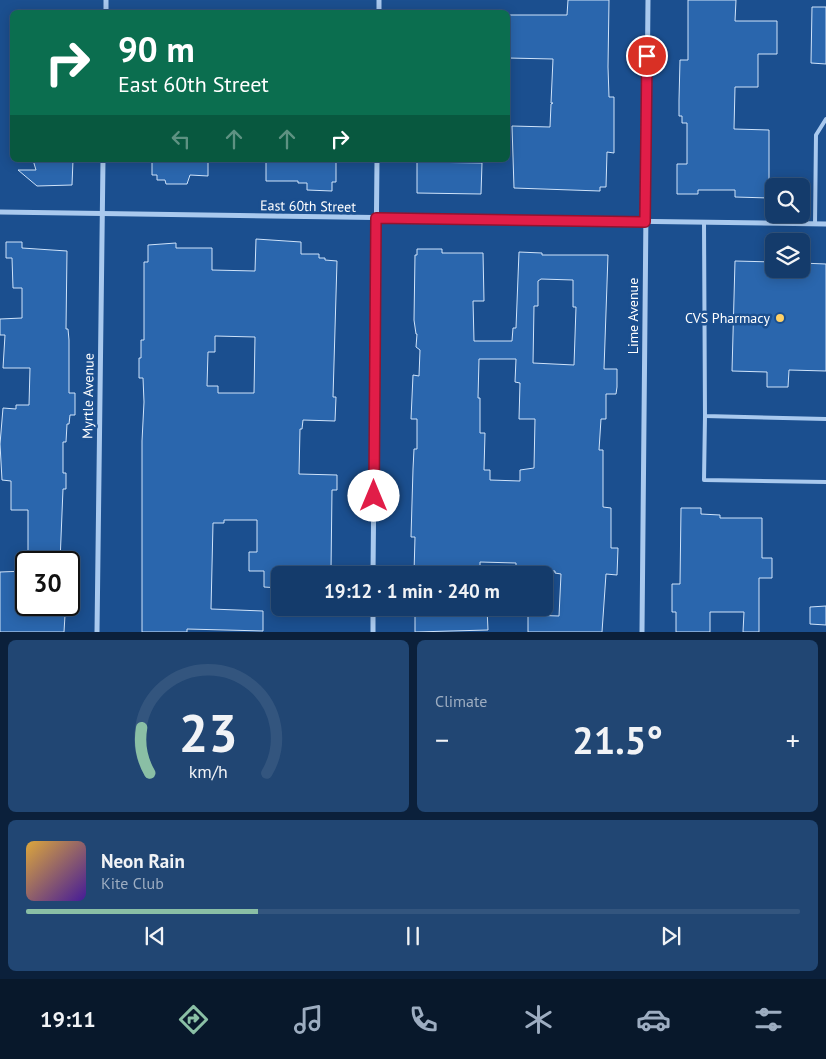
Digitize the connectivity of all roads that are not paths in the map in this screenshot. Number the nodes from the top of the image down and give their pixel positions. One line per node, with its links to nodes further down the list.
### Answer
1 (648, 0): 8 (street, Lime Avenue)
2 (826, 119): 10 (lane)
3 (103, 162): 6 (street, Myrtle Avenue)
4 (377, 162): 7 (street)
5 (0, 212): 6 (street, East 60th Street)
6 (102, 214): 7 (street, East 60th Street); 17 (street, Myrtle Avenue)
7 (376, 218): 8 (street, East 60th Street); 15 (street)
8 (645, 222): 9 (street, East 60th Street); 19 (street, Lime Avenue)
9 (704, 223): 10 (street, East 60th Street); 12 (lane)
10 (815, 224): 11 (street, East 60th Street)
11 (826, 224)
12 (705, 416): 13 (lane); 14 (lane)
13 (826, 419)
14 (826, 482)
15 (373, 566)
16 (373, 616): 18 (street)
17 (96, 632)
18 (373, 632)
19 (642, 632)

